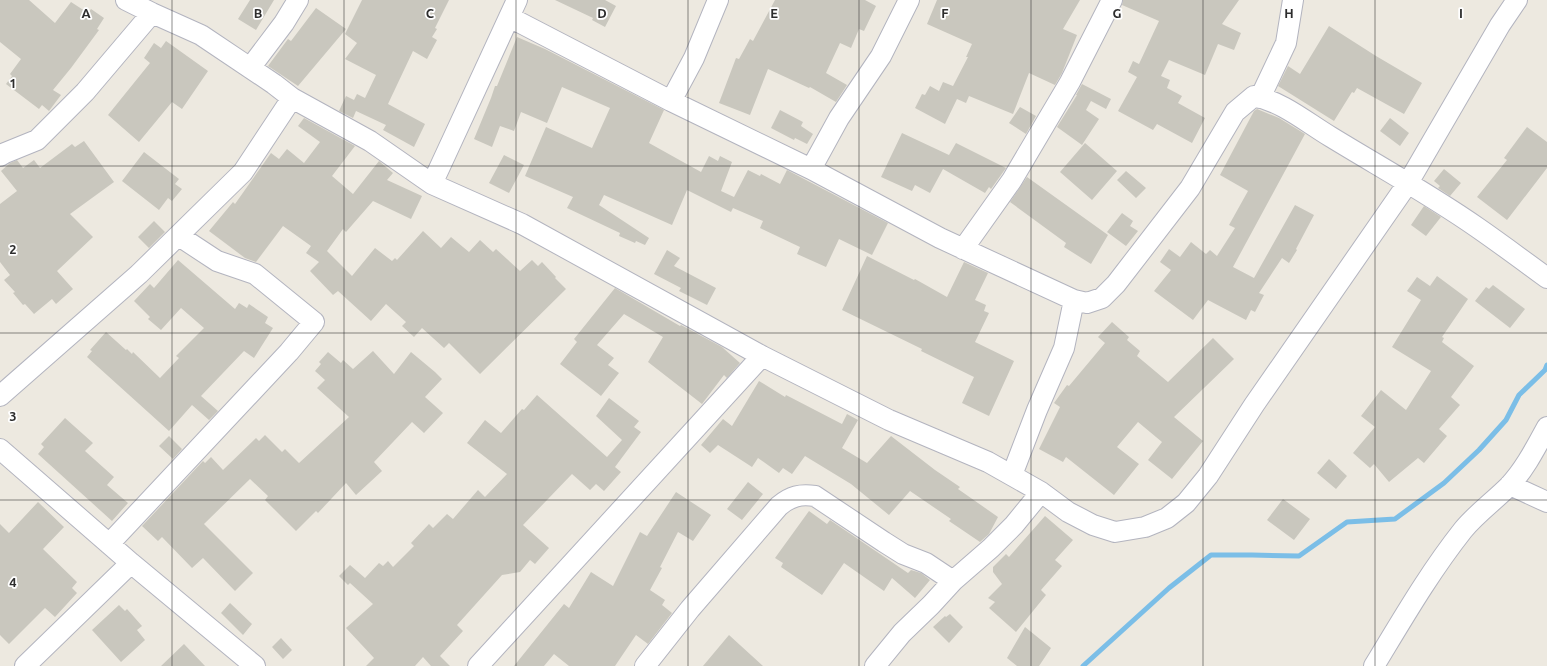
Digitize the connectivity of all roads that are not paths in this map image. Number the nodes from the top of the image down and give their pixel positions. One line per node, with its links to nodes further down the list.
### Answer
1 (126, 0): 9 (street)
2 (298, 0): 10 (street)
3 (718, 0): 13 (street)
4 (909, 0): 15 (street)
5 (1112, 0): 19 (street)
6 (1294, 0): 12 (street)
7 (1517, 0): 16 (street)
8 (513, 8): 13 (street); 17 (street)
9 (152, 13): 10 (street); 14 (street)
10 (250, 68): 11 (street)
11 (292, 98): 17 (street); 18 (street)
12 (1260, 98): 16 (street); 21 (street)
13 (671, 101): 15 (street)
14 (2, 153)
15 (811, 169): 19 (street)
16 (1408, 183): 20 (street); 28 (street)
17 (432, 184): 22 (street)
18 (179, 236): 23 (street); 30 (street)
19 (963, 249): 21 (street)
20 (1547, 278)
21 (1074, 300): 26 (street)
22 (762, 356): 26 (street); 35 (street)
23 (0, 396)
24 (1547, 427): 27 (street)
25 (0, 449): 30 (street)
26 (1012, 475): 28 (street)
27 (1510, 486): 29 (street); 38 (street)
28 (1041, 492): 32 (street)
29 (1547, 502)
30 (109, 544): 31 (street)
31 (131, 563): 33 (street); 34 (street)
32 (953, 581): 36 (street); 37 (street)
33 (25, 666)
34 (255, 666)
35 (478, 666)
36 (645, 666)
37 (875, 666)
38 (1374, 666)

